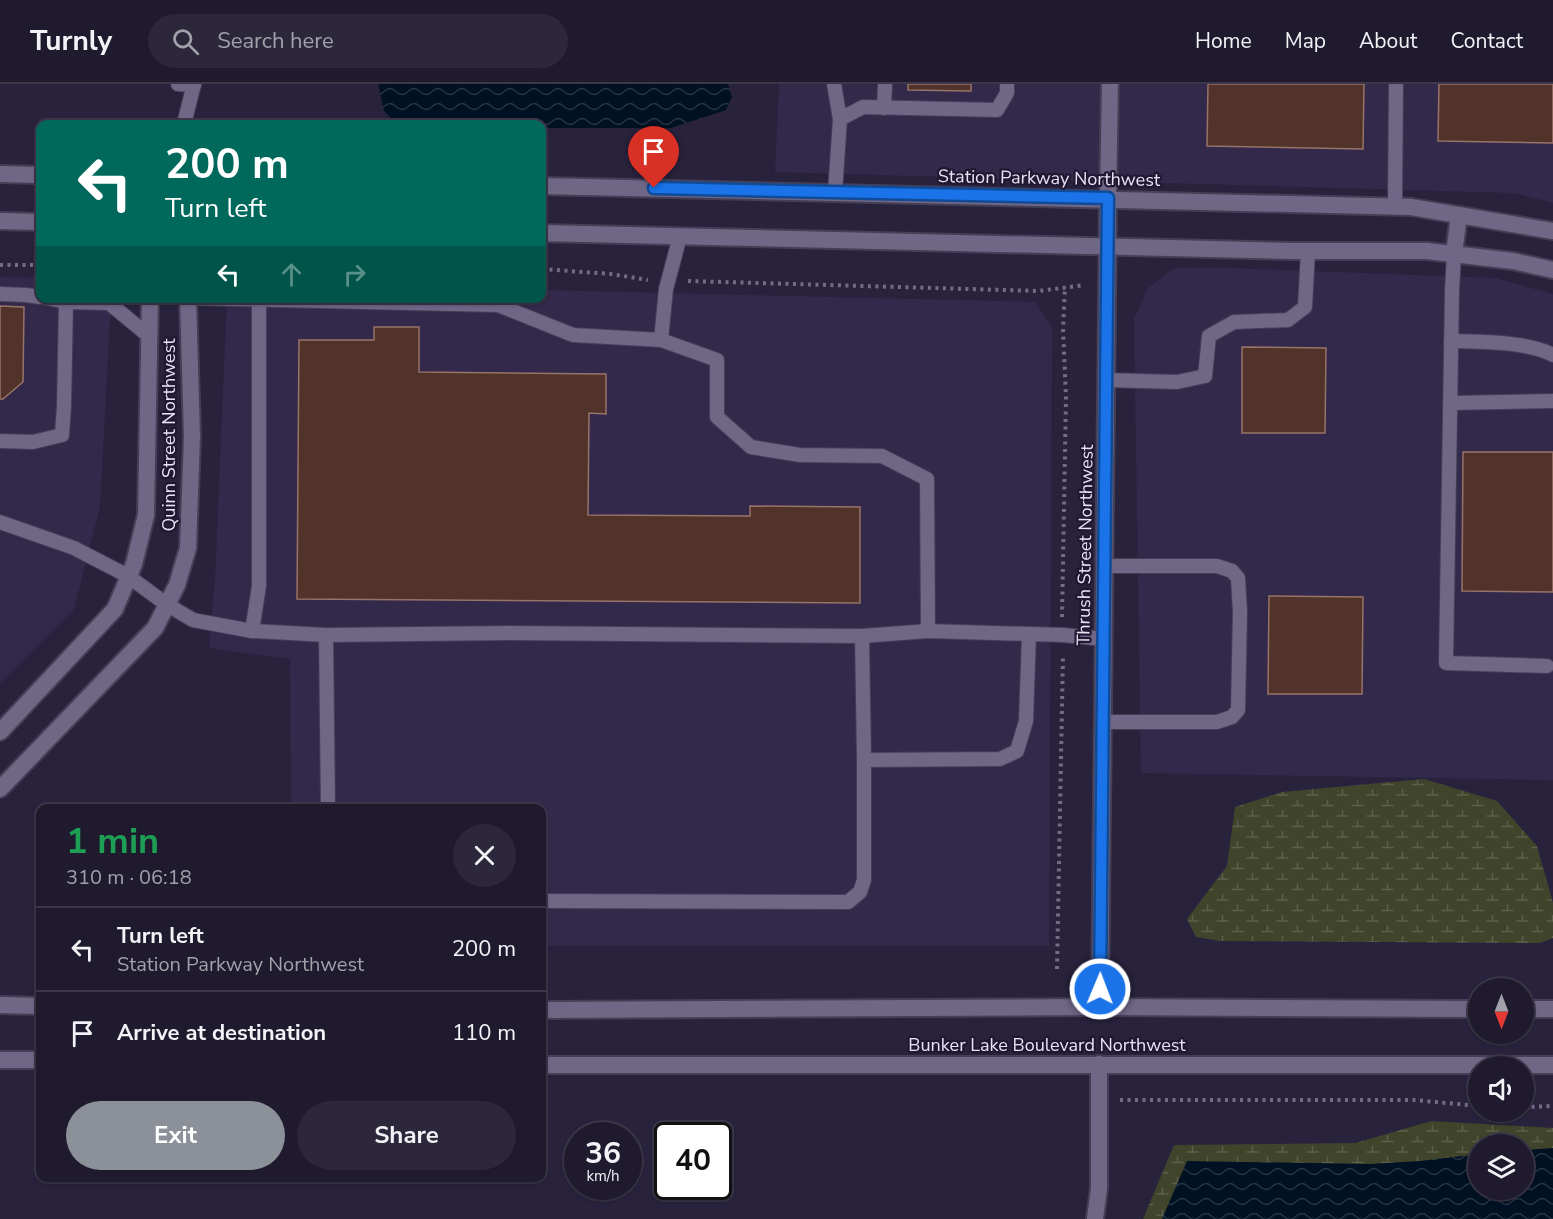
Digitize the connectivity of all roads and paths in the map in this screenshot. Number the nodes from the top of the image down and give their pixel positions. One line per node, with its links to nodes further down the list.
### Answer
1 (178, 84): 2 (lane)
2 (194, 84): 10 (lane)
3 (834, 84): 9 (lane)
4 (885, 84): 8 (lane)
5 (1007, 84): 8 (lane)
6 (1110, 84): 15 (street, Thrush Street Northwest)
7 (1396, 84): 16 (lane)
8 (884, 108): 9 (lane)
9 (840, 119): 14 (lane)
10 (185, 120)
11 (0, 174): 12 (street)
12 (36, 175)
13 (546, 186): 14 (street, Station Parkway Northwest)
14 (835, 192): 15 (street, Station Parkway Northwest)
15 (1108, 198): 16 (street, Station Parkway Northwest); 23 (street, Thrush Street Northwest)
16 (1395, 207): 17 (street, Station Parkway Northwest)
17 (1459, 215): 20 (street, Station Parkway Northwest); 25 (street)
18 (0, 221): 19 (street)
19 (36, 222)
20 (1553, 231)
21 (546, 232): 22 (street)
22 (680, 236): 23 (street); 30 (lane)
23 (1108, 245): 24 (street); 31 (street, Thrush Street Northwest)
24 (1308, 251): 25 (street); 44 (lane)
25 (1454, 254): 29 (street); 42 (lane)
26 (0, 265): 27 (path)
27 (36, 265)
28 (546, 269): 30 (path)
29 (1553, 270)
30 (669, 281): 31 (path); 41 (lane)
31 (1107, 283): 44 (street, Thrush Street Northwest)
32 (0, 294): 33 (lane)
33 (36, 296)
34 (66, 303): 47 (lane)
35 (110, 303): 40 (lane)
36 (150, 303): 40 (street, Quinn Street Northwest)
37 (189, 303): 51 (street, Quinn Street Northwest)
38 (259, 303): 52 (lane)
39 (402, 303): 41 (lane)
40 (149, 336): 50 (street, Quinn Street Northwest)
41 (661, 340): 53 (lane)
42 (1451, 341): 43 (lane); 46 (lane)
43 (1553, 355)
44 (1106, 380): 49 (street, Thrush Street Northwest)
45 (1553, 401): 46 (lane)
46 (1451, 404): 58 (lane)
47 (0, 441)
48 (0, 522): 50 (lane)
49 (1104, 566): 57 (street, Thrush Street Northwest); 59 (lane)
50 (128, 576): 51 (lane); 60 (street, Quinn Street Northwest)
51 (166, 604): 52 (lane); 62 (street, Quinn Street Northwest)
52 (252, 630): 54 (lane)
53 (928, 630): 55 (lane); 56 (lane)
54 (326, 635): 56 (lane); 63 (lane)
55 (1029, 635): 57 (lane); 61 (lane)
56 (862, 636): 61 (lane)
57 (1104, 639): 59 (street, Thrush Street Northwest)
58 (1547, 666)
59 (1103, 722): 67 (street, Thrush Street Northwest)
60 (0, 732)
61 (864, 760): 64 (lane)
62 (0, 789)
63 (328, 804)
64 (546, 901)
65 (0, 1005): 66 (street)
66 (36, 1006)
67 (1100, 1007): 68 (street, Bunker Lake Boulevard Northwest); 71 (street, Bunker Lake Boulevard Northwest)
68 (1468, 1009)
69 (1534, 1009): 70 (street)
70 (1553, 1009)
71 (546, 1010)
72 (0, 1060): 73 (street)
73 (36, 1060)
74 (1099, 1064): 75 (street, Bunker Lake Boulevard Northwest); 76 (street, Bunker Lake Boulevard Northwest); 77 (street)
75 (546, 1065)
76 (1553, 1065)
77 (1098, 1100): 78 (path); 81 (street)
78 (1468, 1105)
79 (1553, 1106): 80 (path)
80 (1534, 1107)
81 (1095, 1219)

